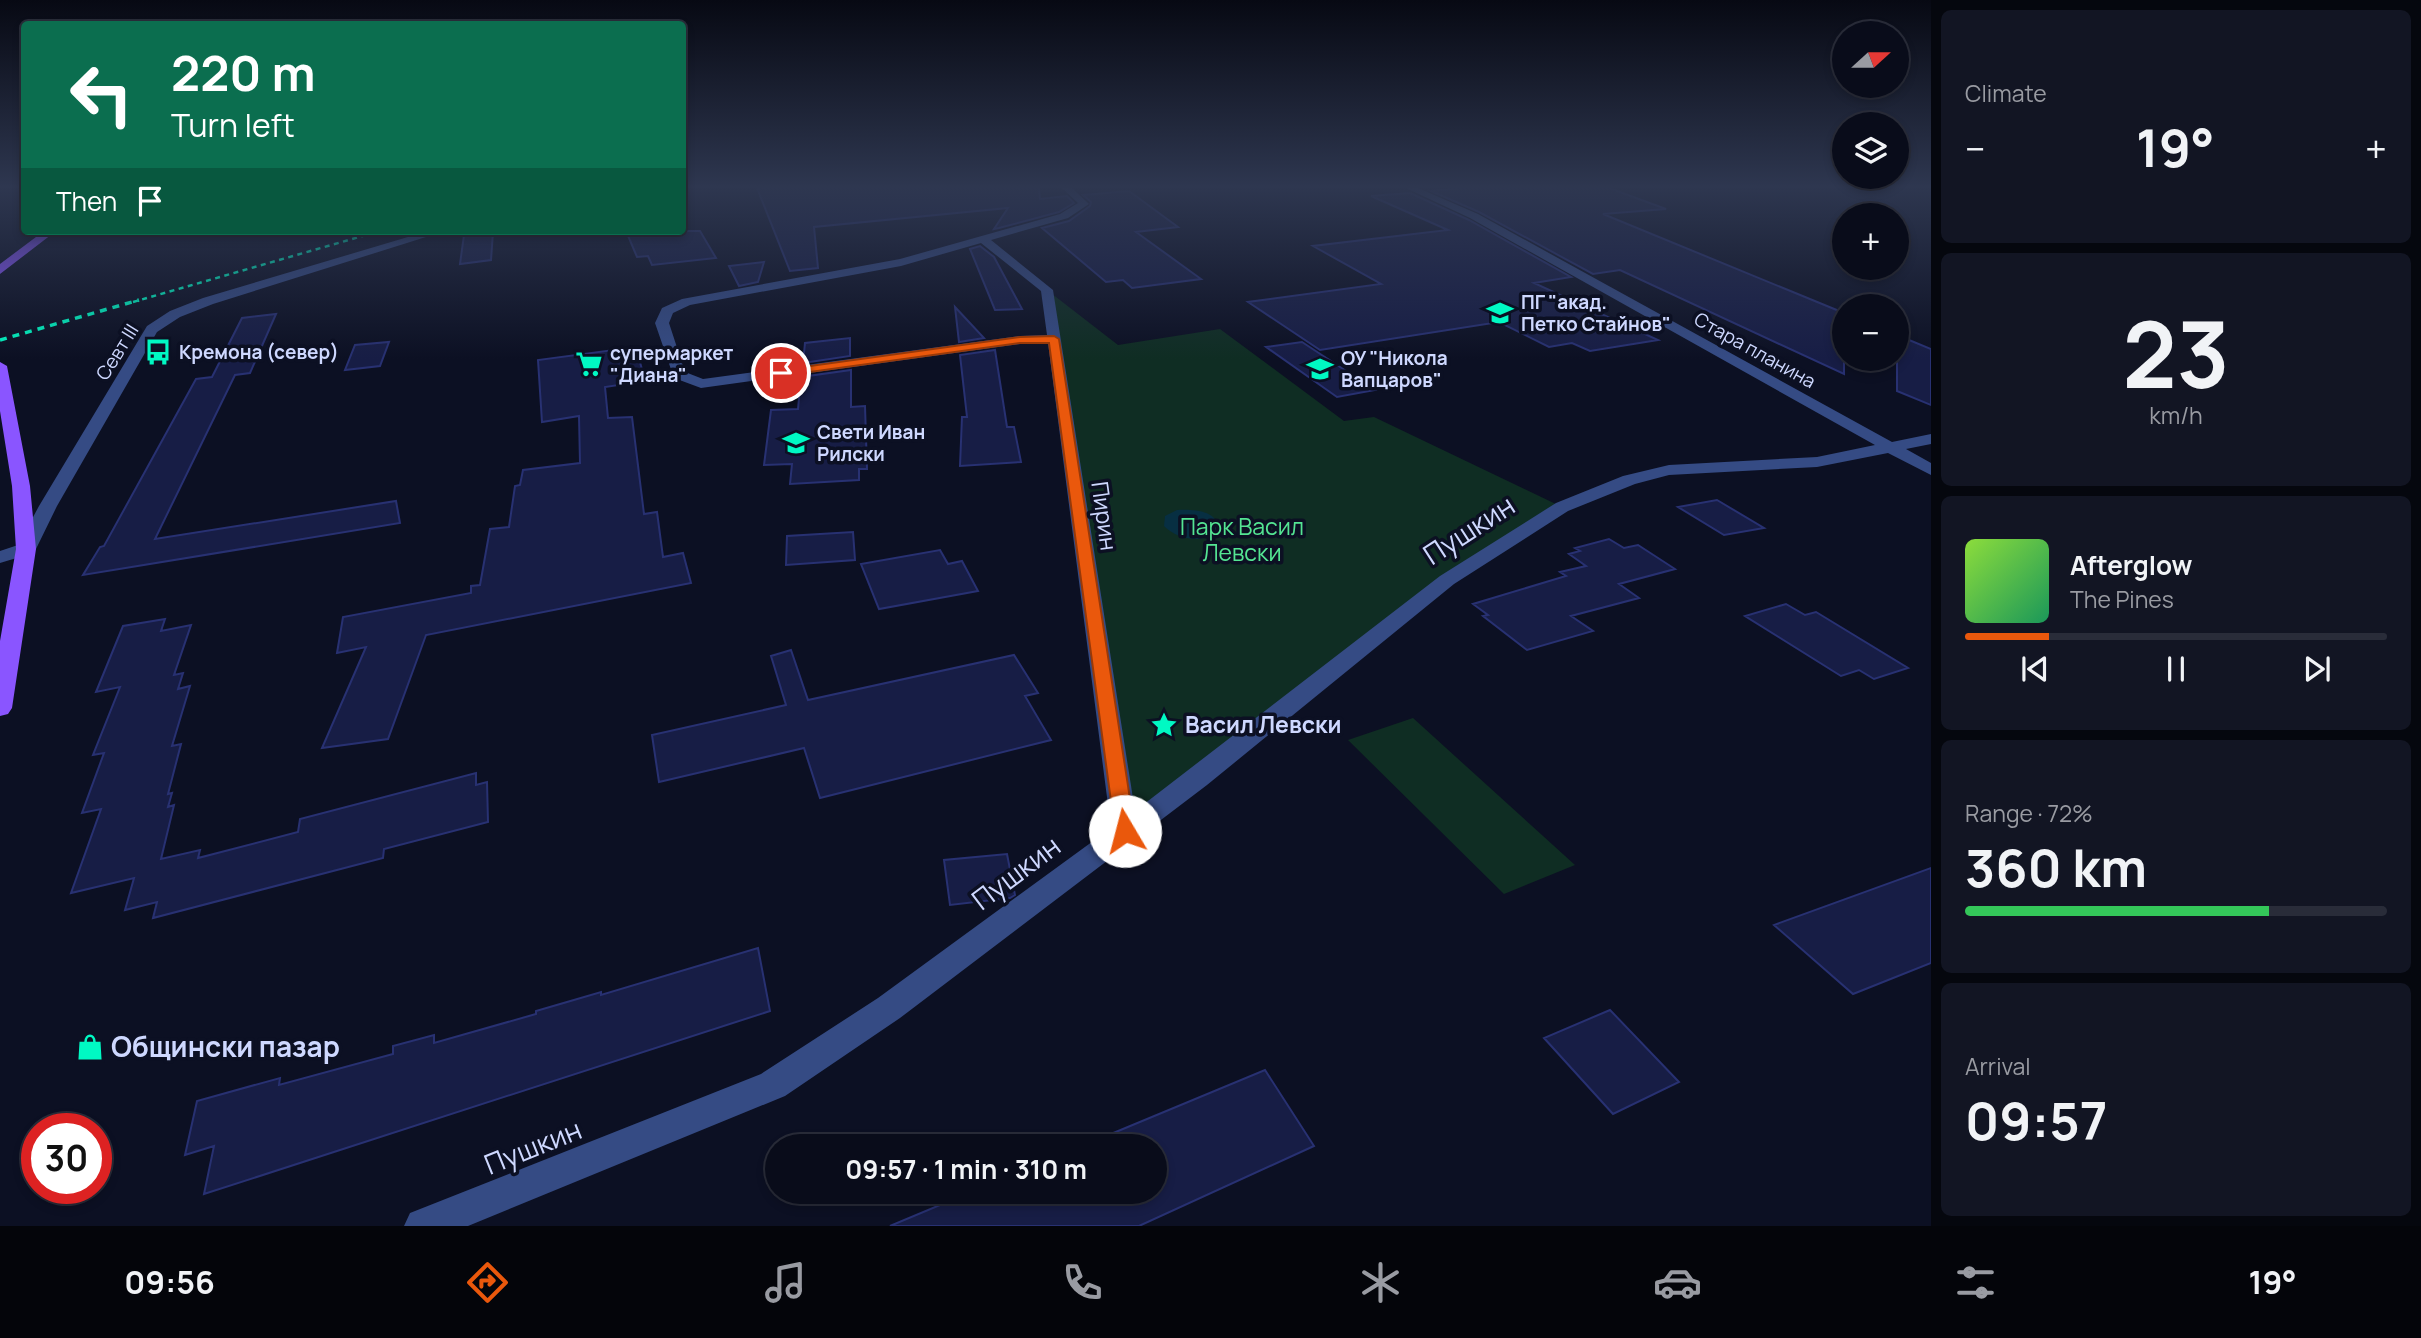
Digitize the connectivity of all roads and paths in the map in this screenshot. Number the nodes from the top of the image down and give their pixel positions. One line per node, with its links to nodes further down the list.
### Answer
1 (31, 245): 6 (main road)
2 (393, 245): 12 (street, Севт III)
3 (961, 245): 7 (street)
4 (991, 245): 7 (street, Пирин)
5 (1526, 245): 10 (street, Стара планина)
6 (2, 266)
7 (1054, 339): 15 (street, Пирин)
8 (0, 366): 12 (main road)
9 (1931, 439): 10 (street, Пушкин)
10 (1889, 447): 11 (street, Стара планина); 15 (street, Пушкин)
11 (1931, 470)
12 (26, 549): 13 (street); 14 (main road)
13 (0, 557)
14 (0, 708)
15 (1125, 831): 16 (street, Пушкин)
16 (422, 1226)

